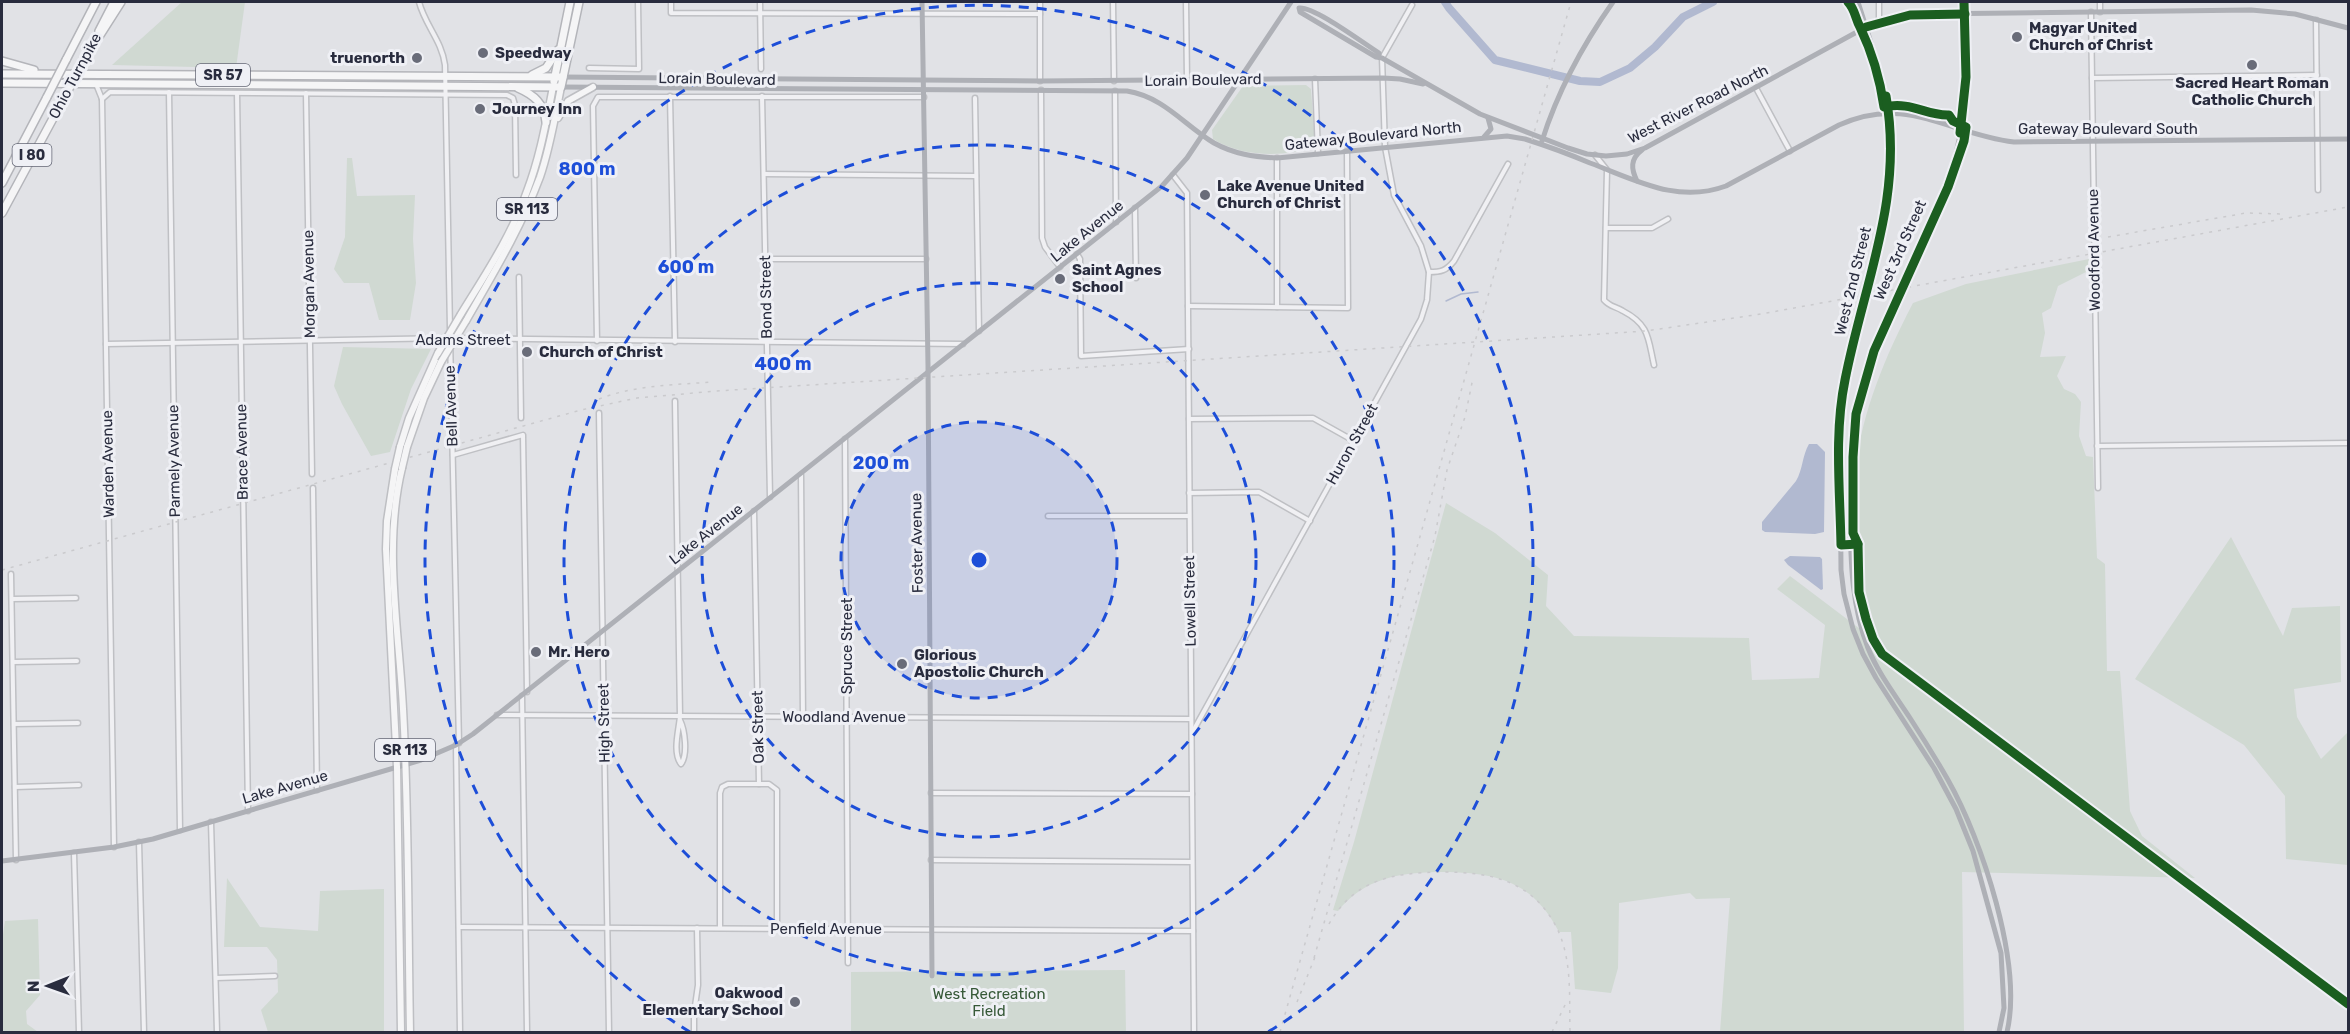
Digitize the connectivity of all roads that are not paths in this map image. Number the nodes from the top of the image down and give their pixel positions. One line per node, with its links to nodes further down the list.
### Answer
1 (96, 2): 102 (highway, Ohio Turnpike / I 80, bridge)
2 (114, 2): 33 (highway, Ohio Turnpike / I 80)
3 (121, 2): 33 (highway)
4 (419, 2): 40 (street, Bell Avenue)
5 (570, 2): 31 (highway, SR 57)
6 (579, 2): 42 (highway)
7 (638, 2): 35 (street)
8 (671, 2): 23 (street)
9 (760, 2): 23 (street)
10 (922, 2): 24 (street, Foster Avenue)
11 (1040, 2): 25 (street)
12 (1113, 2): 51 (street)
13 (1186, 2): 49 (street)
14 (1290, 2): 32 (street, West River Road North); 46 (street, Lake Avenue)
15 (1612, 2): 85 (street)
16 (1858, 2): 29 (street, West 2nd Street)
17 (1879, 2): 28 (street)
18 (1965, 2): 26 (street, West 3rd Street)
19 (2100, 2): 22 (street)
20 (1412, 5): 32 (street)
21 (2091, 12): 22 (street, West River Road North); 26 (street, West River Road North); 45 (street, Woodford Avenue)
22 (2100, 12): 27 (street, West River Road North)
23 (760, 14): 24 (street); 36 (street)
24 (922, 14): 25 (street); 48 (street, Foster Avenue)
25 (1040, 14): 50 (street)
26 (1965, 14): 28 (street, West River Road North); 74 (street, West 3rd Street)
27 (2316, 19): 30 (street, West River Road North); 39 (street)
28 (1879, 22): 29 (street, West River Road North)
29 (1866, 27): 60 (street, West River Road North); 75 (street, West 2nd Street)
30 (2349, 28)
31 (561, 46): 41 (highway, SR 113); 43 (highway, SR 57)
32 (1381, 57): 44 (street); 55 (street, West River Road North)
33 (84, 60): 105 (highway, Ohio Turnpike / I 80, bridge)
34 (2, 61): 38 (highway)
35 (589, 68)
36 (761, 69)
37 (2, 74): 38 (highway, Lorain Boulevard / SR 57)
38 (66, 74): 40 (highway, Lorain Boulevard / SR 57)
39 (2317, 75): 45 (street); 83 (street)
40 (445, 77): 43 (highway, Lorain Boulevard / SR 57); 54 (street, Bell Avenue)
41 (555, 77): 42 (highway, Lorain Boulevard); 43 (highway, Lorain Boulevard); 57 (highway, SR 113)
42 (563, 77): 48 (street, Lorain Boulevard); 58 (highway)
43 (522, 78)
44 (1383, 78): 47 (street, Lorain Boulevard); 55 (street, Lorain Boulevard); 87 (street)
45 (2092, 78): 86 (street, Woodford Avenue)
46 (1239, 79): 47 (street, Lorain Boulevard); 49 (street, Lorain Boulevard); 81 (street, Lake Avenue)
47 (1315, 79): 91 (street)
48 (923, 80): 50 (street, Lorain Boulevard); 61 (street, Foster Avenue)
49 (1187, 80): 51 (street, Lorain Boulevard)
50 (1040, 81): 51 (street, Lorain Boulevard)
51 (1114, 81)
52 (2, 83): 53 (highway, Lorain Boulevard / SR 57)
53 (95, 83): 54 (highway, Lorain Boulevard / SR 57); 72 (street, Warden Avenue)
54 (445, 86): 56 (highway, Lorain Boulevard / SR 57); 67 (street, Bell Avenue)
55 (1431, 86): 76 (street, West River Road North)
56 (515, 87): 57 (highway, Lorain Boulevard / SR 57); 78 (highway)
57 (552, 87): 58 (highway, Lorain Boulevard / SR 57); 78 (main road, SR 113)
58 (561, 87): 59 (street, Lorain Boulevard); 80 (main road, SR 113)
59 (593, 87): 61 (street, Lorain Boulevard); 80 (main road)
60 (1756, 88): 88 (street, West River Road North); 90 (street)
61 (924, 90): 62 (street, Lorain Boulevard); 70 (street, Foster Avenue)
62 (1041, 90): 63 (street, Lorain Boulevard); 112 (street)
63 (1115, 90): 73 (street, Lorain Boulevard); 107 (street)
64 (169, 92): 65 (street); 72 (street); 127 (street, Parmely Avenue)
65 (237, 93): 66 (street); 122 (street, Brace Avenue)
66 (306, 93): 67 (street); 123 (street, Morgan Avenue)
67 (446, 94): 97 (street); 119 (street, Bell Avenue)
68 (670, 96): 69 (street, Lorain Boulevard); 121 (street); 124 (street)
69 (762, 96): 70 (street, Lorain Boulevard); 96 (street, Bond Street)
70 (924, 97): 99 (street, Foster Avenue)
71 (975, 98): 100 (street)
72 (102, 99): 126 (street, Warden Avenue)
73 (1153, 99): 81 (street, Gateway Boulevard North)
74 (1964, 110): 77 (street); 79 (street, West 3rd Street)
75 (1889, 112): 77 (street, Gateway Boulevard South); 90 (street, Gateway Boulevard South); 216 (street, West 2nd Street, bridge)
76 (1487, 117): 82 (street); 85 (street, West River Road North)
77 (1937, 121): 79 (street, Gateway Boulevard South)
78 (546, 122): 141 (main road, SR 113, bridge)
79 (1960, 130): 86 (street, Gateway Boulevard South); 217 (street, West 3rd Street, bridge)
80 (552, 132): 141 (main road, SR 113, bridge)
81 (1202, 135): 93 (street, Gateway Boulevard North); 98 (street, Lake Avenue)
82 (1484, 137): 85 (street, Gateway Boulevard North); 87 (street, Gateway Boulevard North)
83 (2317, 139): 84 (street, Gateway Boulevard South); 86 (street, Gateway Boulevard South); 103 (street)
84 (2349, 139)
85 (1542, 141): 92 (street, West River Road North); 95 (street, Gateway Boulevard North)
86 (2093, 142): 140 (street, Woodford Avenue)
87 (1385, 147): 89 (street, Gateway Boulevard North); 113 (street)
88 (1646, 148): 92 (street, West River Road North); 101 (street)
89 (1347, 151): 91 (street, Gateway Boulevard North); 117 (street)
90 (1790, 151): 101 (street, Gateway Boulevard South)
91 (1318, 153): 93 (street, Gateway Boulevard North)
92 (1595, 155): 95 (street)
93 (1277, 158): 117 (street)
94 (1508, 164): 113 (street)
95 (1607, 170): 101 (street, Gateway Boulevard South); 108 (street)
96 (764, 174): 99 (street); 110 (street, Bond Street)
97 (516, 175)
98 (1173, 175): 104 (street, Lake Avenue); 116 (street, Lowell Street)
99 (925, 176): 100 (street); 111 (street, Foster Avenue)
100 (976, 176): 118 (street)
101 (1638, 182)
102 (2, 183)
103 (2318, 190)
104 (1135, 208): 107 (street, Lake Avenue); 115 (street)
105 (2, 213)
106 (1668, 219): 108 (street)
107 (1116, 223): 109 (street, Lake Avenue)
108 (1606, 228): 131 (street)
109 (1077, 254): 112 (street, Lake Avenue); 130 (street)
110 (765, 258): 111 (street); 125 (street, Bond Street)
111 (926, 259): 128 (street, Foster Avenue)
112 (1060, 268): 118 (street, Lake Avenue)
113 (1429, 272): 138 (street, Huron Street)
114 (519, 277): 120 (street)
115 (1136, 278)
116 (1188, 306): 117 (street); 130 (street, Lowell Street)
117 (1277, 307)
118 (979, 332): 129 (street, Lake Avenue)
119 (450, 338): 120 (street, Adams Street); 123 (street, Adams Street); 142 (street, Bell Avenue)
120 (520, 341): 121 (street, Adams Street); 135 (street)
121 (597, 341): 124 (street, Adams Street)
122 (240, 342): 123 (street, Adams Street); 127 (street, Adams Street); 183 (street, Brace Avenue)
123 (310, 342): 144 (street, Morgan Avenue)
124 (675, 342): 125 (street, Adams Street)
125 (767, 343): 128 (street, Adams Street); 149 (street, Bond Street)
126 (106, 344): 127 (street, Adams Street); 187 (street, Warden Avenue)
127 (172, 344): 185 (street, Parmely Avenue)
128 (927, 344): 129 (street, Adams Street); 132 (street, Foster Avenue)
129 (964, 344): 132 (street, Lake Avenue)
130 (1188, 349): 136 (street, Lowell Street)
131 (1654, 365)
132 (928, 373): 137 (street, Lake Avenue); 168 (street, Foster Avenue)
133 (675, 401): 154 (street)
134 (598, 413): 158 (street, High Street)
135 (521, 418)
136 (1189, 419): 138 (street); 148 (street, Lowell Street)
137 (845, 438): 145 (street, Lake Avenue); 167 (street, Spruce Street)
138 (1354, 441): 153 (street, Huron Street)
139 (2349, 443): 140 (street)
140 (2097, 446): 147 (street, Woodford Avenue)
141 (404, 447): 143 (main road, SR 113, bridge)
142 (453, 455): 161 (street); 174 (street, Bell Avenue)
143 (399, 468): 175 (main road, SR 113); 176 (main road, SR 113)
144 (312, 474)
145 (801, 475): 149 (street, Lake Avenue); 166 (street)
146 (313, 488): 180 (street)
147 (2098, 488)
148 (1189, 493): 152 (street, Lowell Street); 153 (street)
149 (770, 499): 150 (street, Lake Avenue)
150 (754, 511): 154 (street, Lake Avenue); 165 (street, Oak Street)
151 (1048, 516): 152 (street)
152 (1189, 516): 170 (street, Lowell Street)
153 (1310, 521): 173 (street, Huron Street)
154 (678, 571): 158 (street, Lake Avenue); 169 (street)
155 (11, 574): 157 (street)
156 (76, 598): 157 (street)
157 (12, 600): 160 (street)
158 (602, 632): 161 (street, Lake Avenue); 164 (street, High Street)
159 (77, 661): 160 (street)
160 (13, 662): 172 (street)
161 (524, 694): 162 (street, Lake Avenue); 163 (street)
162 (497, 715): 163 (street, Woodland Avenue); 174 (street, Lake Avenue)
163 (522, 715): 164 (street, Woodland Avenue); 194 (street)
164 (604, 716): 169 (street, Woodland Avenue); 195 (street, High Street)
165 (758, 716): 166 (street, Woodland Avenue); 169 (street, Woodland Avenue); 177 (street, Oak Street)
166 (803, 717): 167 (street, Woodland Avenue)
167 (847, 717): 168 (street, Woodland Avenue); 199 (street, Spruce Street)
168 (931, 717): 170 (street, Woodland Avenue); 181 (street, Foster Avenue)
169 (680, 718): 169 (street)
170 (1191, 719): 173 (street, Lowell Street)
171 (78, 723): 172 (street)
172 (14, 724): 179 (street)
173 (1191, 733): 182 (street, Lowell Street)
174 (457, 744): 175 (street, Lake Avenue); 193 (street, Bell Avenue)
175 (406, 765): 176 (street, Lake Avenue); 210 (main road, SR 113)
176 (397, 767): 180 (street, Lake Avenue); 209 (main road, SR 113)
177 (759, 784): 197 (street); 198 (street, Oak Street)
178 (79, 785): 179 (street)
179 (15, 787): 189 (street)
180 (317, 790): 183 (street, Lake Avenue)
181 (931, 793): 182 (street); 190 (street, Foster Avenue)
182 (1192, 794): 192 (street, Lowell Street)
183 (248, 811): 184 (street, Lake Avenue)
184 (211, 821): 185 (street, Lake Avenue); 205 (street)
185 (180, 831): 186 (street, Lake Avenue)
186 (139, 842): 187 (street, Lake Avenue); 207 (street)
187 (114, 847): 188 (street, Lake Avenue)
188 (74, 853): 189 (street, Lake Avenue); 206 (street)
189 (16, 860): 191 (street, Lake Avenue)
190 (931, 860): 192 (street); 200 (street, Foster Avenue)
191 (2, 861)
192 (1192, 862): 201 (street, Lowell Street)
193 (459, 927): 194 (street, Penfield Avenue); 211 (street, Bell Avenue)
194 (525, 927): 195 (street, Penfield Avenue); 212 (street)
195 (607, 928): 196 (street, Penfield Avenue); 213 (street, High Street)
196 (697, 928): 197 (street, Penfield Avenue); 214 (street)
197 (720, 928): 198 (street, Penfield Avenue)
198 (777, 928): 199 (street, Penfield Avenue)
199 (848, 929): 200 (street, Penfield Avenue); 202 (street, Spruce Street)
200 (932, 929): 201 (street, Penfield Avenue); 204 (street, Foster Avenue)
201 (1193, 931): 215 (street, Lowell Street)
202 (848, 963)
203 (275, 976): 205 (street)
204 (932, 976)
205 (216, 978): 208 (street)
206 (79, 1032)
207 (144, 1032)
208 (217, 1032)
209 (401, 1032)
210 (410, 1032)
211 (460, 1032)
212 (527, 1032)
213 (609, 1032)
214 (694, 1032)
215 (1194, 1032)
216 (2000, 1032)
217 (2007, 1032)

